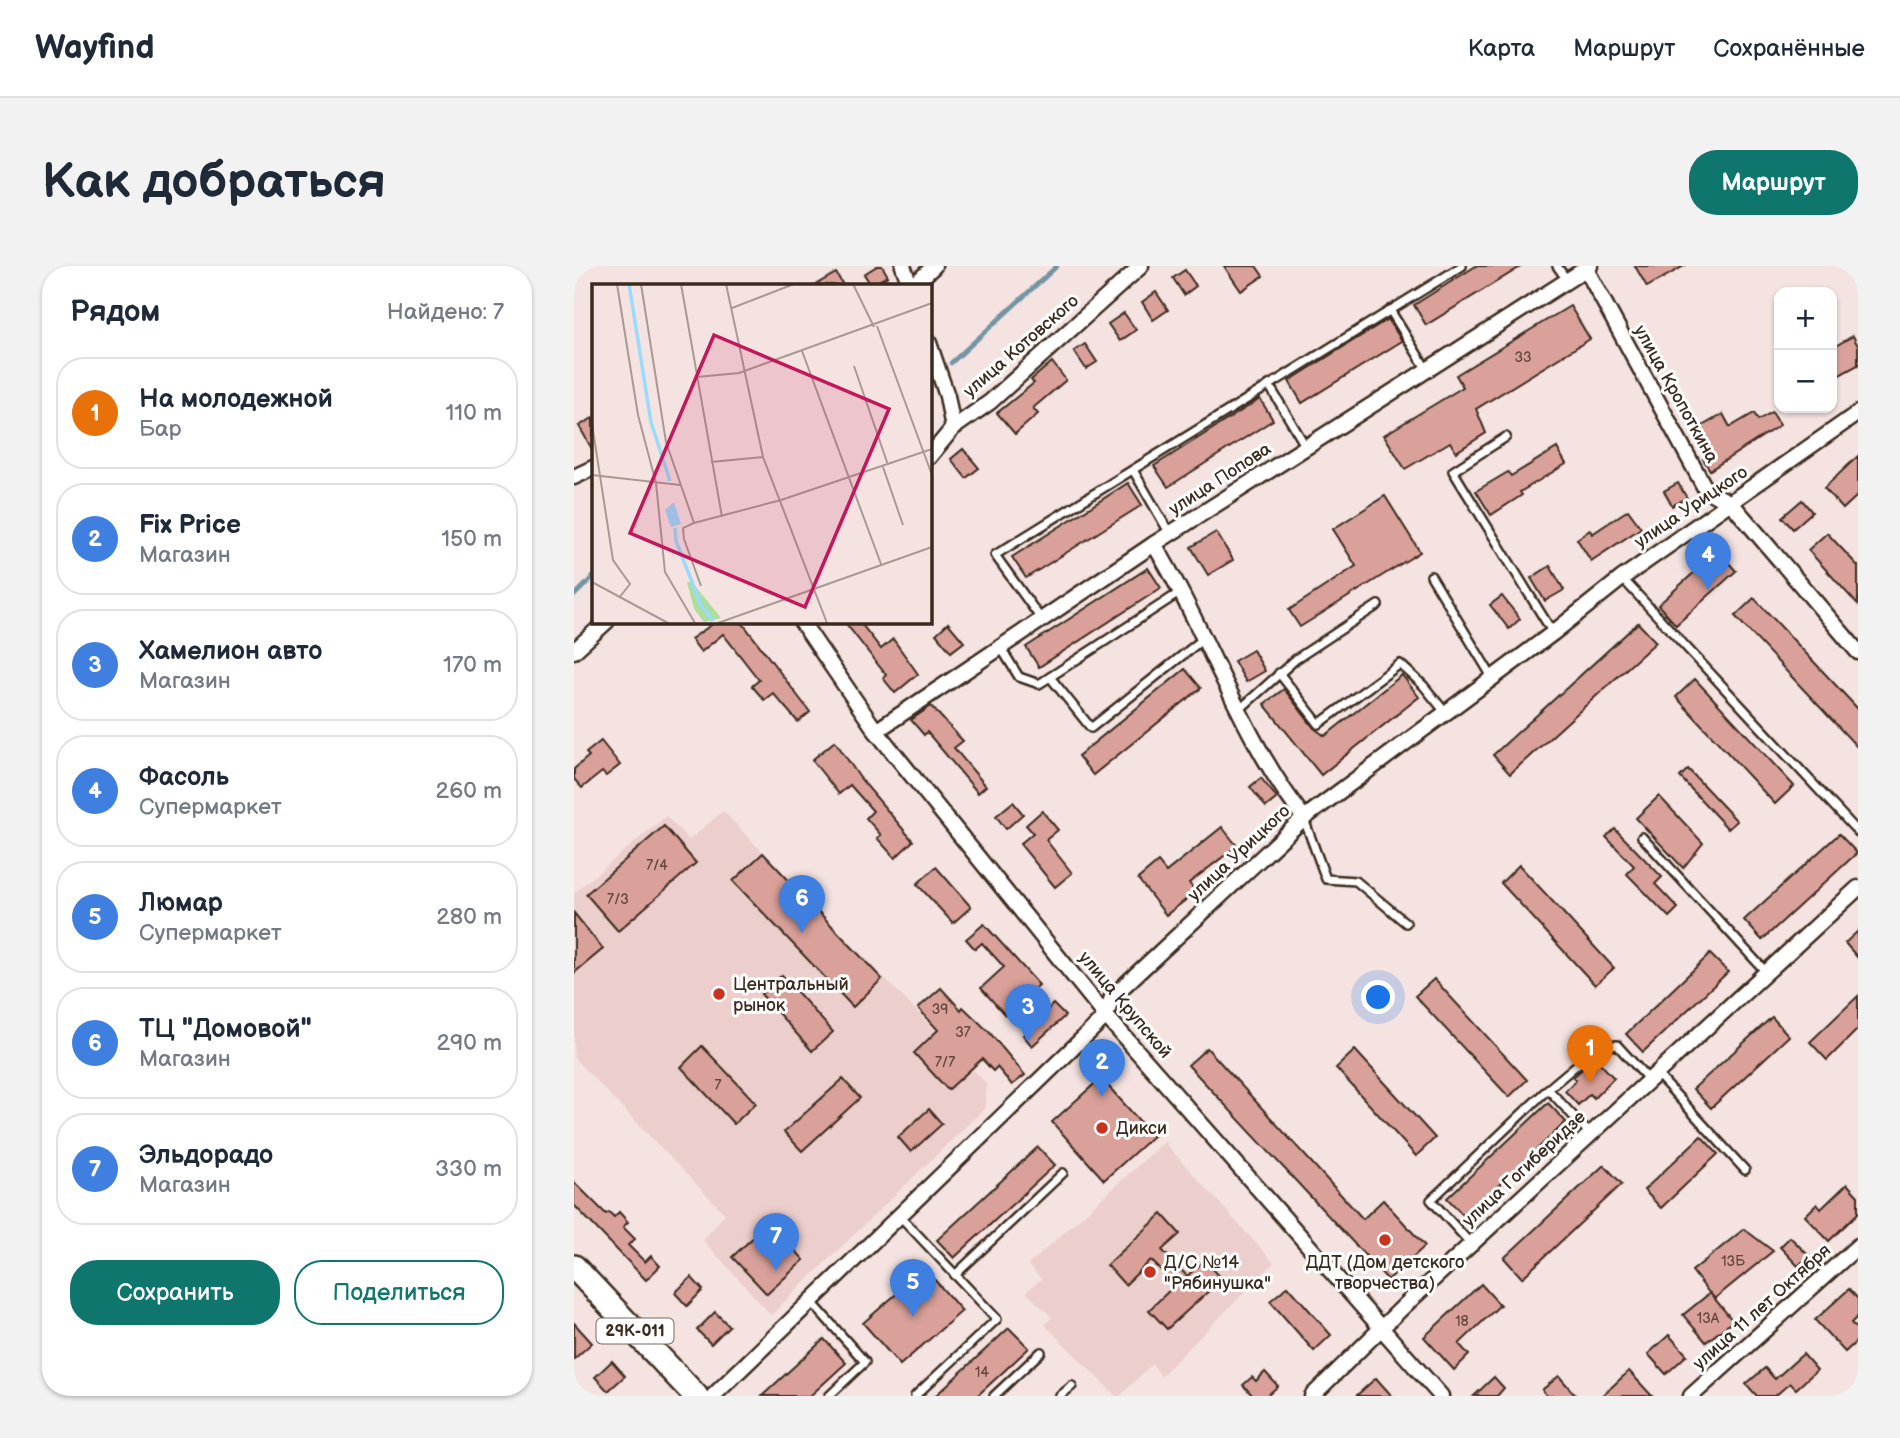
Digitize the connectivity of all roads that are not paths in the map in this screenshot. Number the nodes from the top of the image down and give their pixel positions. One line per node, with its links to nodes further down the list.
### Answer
1 (903, 266): 8 (street)
2 (934, 266): 9 (street)
3 (1141, 266): 15 (street, улица Котовского)
4 (1462, 266): 10 (lane)
5 (1557, 266): 7 (lane)
6 (1588, 267): 7 (street, улица Попова); 22 (street, улица Кропоткина)
7 (1567, 281): 12 (street, улица Попова)
8 (912, 284)
9 (913, 284)
10 (1390, 310): 12 (lane); 13 (lane)
11 (931, 349): 15 (street)
12 (1427, 370): 17 (street, улица Попова)
13 (1269, 386): 17 (lane); 20 (lane)
14 (1858, 413): 22 (street, улица Урицкого)
15 (953, 428): 18 (street, улица Котовского)
16 (1506, 437): 32 (lane)
17 (1306, 447): 23 (street, улица Попова)
18 (931, 455)
19 (592, 468): 21 (street)
20 (1133, 470): 23 (lane); 29 (lane)
21 (574, 477)
22 (1732, 504): 26 (street, улица Урицкого); 36 (street, улица Кропоткина)
23 (1170, 534): 24 (street, улица Попова)
24 (1154, 544): 27 (street); 29 (street, улица Попова)
25 (1431, 576): 39 (lane)
26 (1622, 578): 32 (street, улица Урицкого); 44 (lane)
27 (1182, 591): 33 (street); 38 (lane)
28 (1378, 605): 37 (lane)
29 (1042, 620): 34 (street, улица Попова)
30 (605, 623): 35 (street)
31 (802, 623): 42 (street, улица Крупской)
32 (1553, 633): 39 (street, улица Урицкого)
33 (1204, 639): 38 (lane); 40 (street)
34 (1001, 647): 38 (lane); 42 (street, улица Попова)
35 (574, 651)
36 (1858, 652)
37 (1279, 673): 40 (lane); 41 (lane)
38 (1051, 677)
39 (1492, 677): 41 (street, улица Урицкого)
40 (1239, 710): 43 (street)
41 (1445, 712): 43 (street, улица Урицкого)
42 (876, 731): 49 (street, улица Крупской)
43 (1304, 818): 47 (lane); 49 (street, улица Урицкого)
44 (1858, 832)
45 (1642, 837): 48 (lane)
46 (1858, 888): 48 (street, улица Гогиберидзе)
47 (1406, 923)
48 (1766, 972): 50 (street, улица Гогиберидзе)
49 (1106, 1016): 55 (street, улица Урицкого); 61 (street, улица Крупской)
50 (1653, 1077): 51 (lane); 52 (street, улица Гогиберидзе); 53 (lane)
51 (1548, 1089): 52 (lane); 56 (lane)
52 (1591, 1134): 56 (street, улица Гогиберидзе)
53 (1745, 1170)
54 (1063, 1173): 59 (lane)
55 (898, 1214): 59 (lane); 60 (street, улица Урицкого)
56 (1471, 1244): 61 (street, улица Гогиберидзе)
57 (1858, 1246): 72 (street, улица 11 лет Октября)
58 (574, 1267): 64 (main road, 29К-011)
59 (956, 1275): 67 (lane)
60 (809, 1300): 65 (street, улица Урицкого); 66 (lane)
61 (1382, 1327): 70 (street, улица Гогиберидзе); 71 (street, улица Крупской)
62 (1041, 1352): 68 (lane)
63 (1072, 1386): 69 (lane)
64 (696, 1396)
65 (713, 1396)
66 (829, 1396)
67 (915, 1396)
68 (994, 1396)
69 (1060, 1396)
70 (1312, 1396)
71 (1441, 1396)
72 (1691, 1396)

